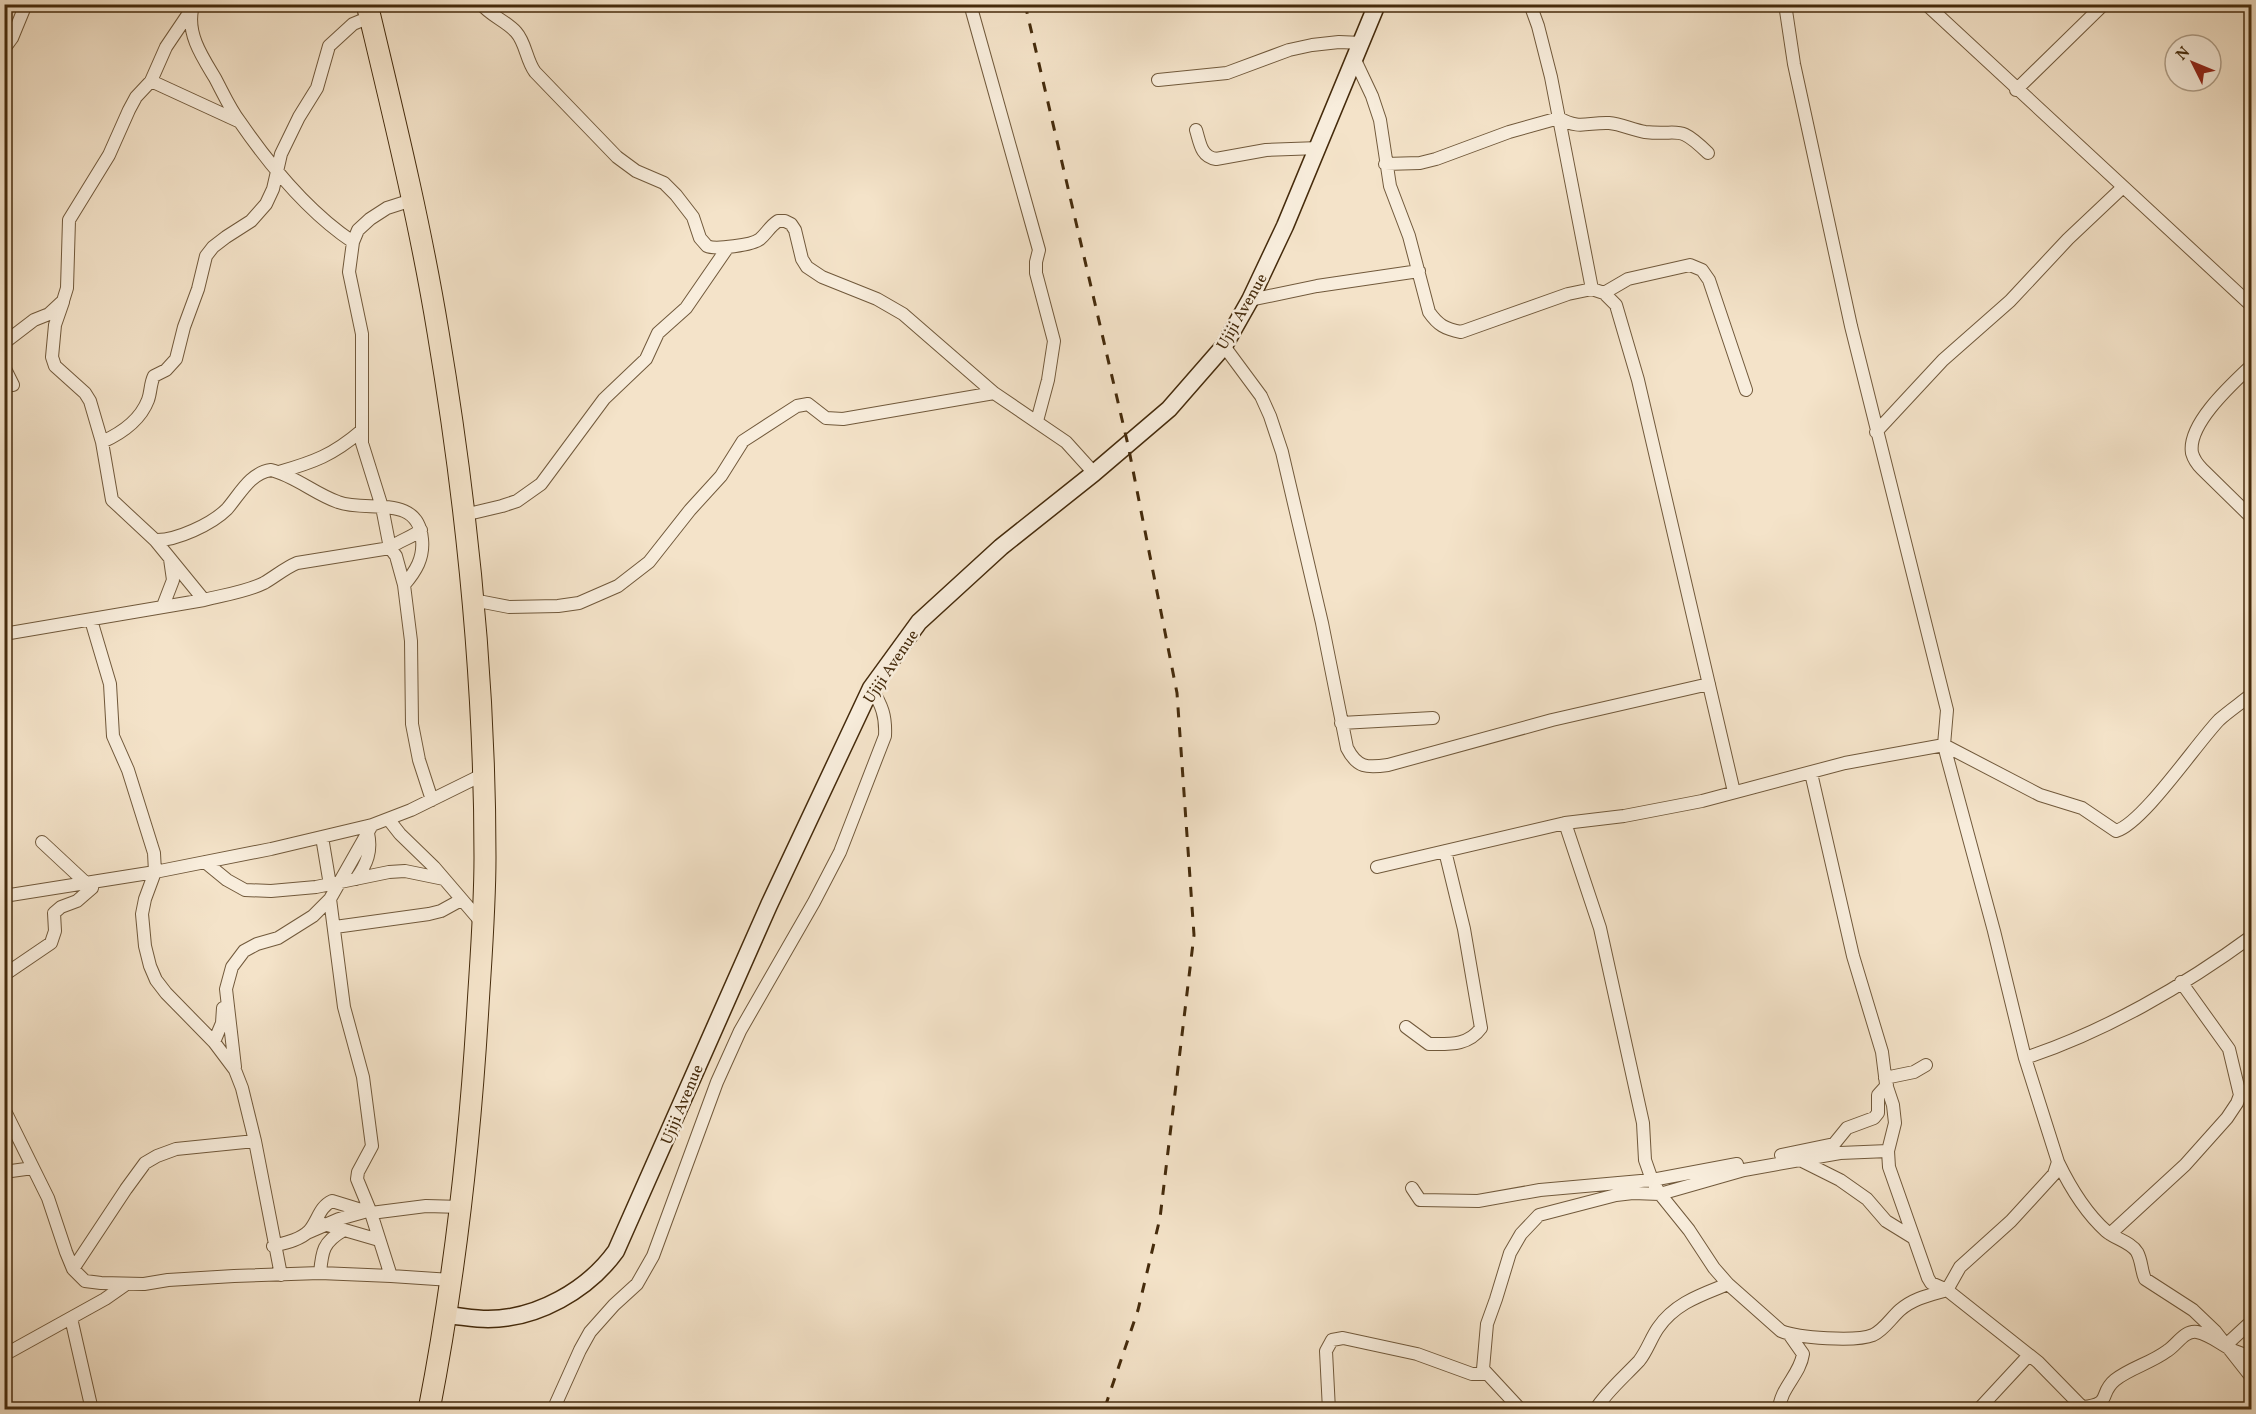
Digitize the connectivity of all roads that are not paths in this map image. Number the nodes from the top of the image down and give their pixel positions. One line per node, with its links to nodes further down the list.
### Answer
1 (26, 4): 12 (street)
2 (195, 4): 14 (street); 18 (street)
3 (481, 4): 27 (street)
4 (970, 4): 40 (street)
5 (1377, 4): 11 (main road, Ujiji Avenue)
6 (1530, 4): 17 (street)
7 (1785, 4): 42 (street)
8 (1926, 4): 16 (street)
9 (2104, 4): 16 (street)
10 (369, 11): 23 (street); 25 (highway)
11 (1362, 43): 13 (main road, Ujiji Avenue); 15 (street)
12 (4, 49)
13 (1355, 60): 20 (main road, Ujiji Avenue); 22 (street)
14 (151, 81): 18 (street); 31 (street)
15 (1158, 81)
16 (2016, 90): 24 (street)
17 (1559, 118): 21 (street); 22 (street); 29 (street)
18 (238, 121): 23 (street)
19 (1196, 130): 20 (street)
20 (1319, 148): 30 (main road, Ujiji Avenue)
21 (1708, 153)
22 (1385, 164): 28 (street)
23 (277, 169): 26 (street); 43 (street)
24 (2122, 188): 32 (street); 42 (street)
25 (412, 200): 26 (street); 47 (highway)
26 (353, 242): 41 (street)
27 (728, 247): 39 (street); 47 (street)
28 (1419, 271): 29 (street); 30 (street)
29 (1598, 291): 38 (street); 60 (street)
30 (1250, 300): 34 (main road, Ujiji Avenue)
31 (63, 301): 33 (street); 43 (street)
32 (2252, 306)
33 (4, 343)
34 (1224, 346): 45 (main road, Ujiji Avenue); 64 (street)
35 (2252, 365): 48 (street)
36 (4, 368): 37 (street)
37 (13, 385)
38 (1746, 390)
39 (994, 393): 40 (street); 56 (street)
40 (1037, 421): 45 (street)
41 (361, 431): 44 (street); 46 (street)
42 (1876, 432): 65 (street)
43 (102, 442): 51 (street)
44 (279, 472): 46 (street); 50 (street)
45 (1094, 473): 61 (main road, Ujiji Avenue)
46 (381, 507): 49 (street); 52 (street)
47 (464, 514): 56 (highway)
48 (2252, 518)
49 (421, 530): 52 (street); 54 (street)
50 (174, 539): 51 (street); 53 (street)
51 (155, 540): 53 (street)
52 (390, 548): 54 (street); 55 (street)
53 (169, 556): 55 (street); 57 (street)
54 (404, 585): 69 (street)
55 (204, 600): 57 (street)
56 (473, 600): 67 (highway)
57 (163, 606): 58 (street)
58 (91, 620): 59 (street); 78 (street)
59 (4, 634)
60 (1709, 684): 64 (street); 68 (street)
61 (871, 688): 125 (main road, Ujiji Avenue); 138 (street)
62 (2252, 694): 65 (street)
63 (1433, 718): 64 (street)
64 (1341, 723)
65 (1944, 745): 66 (street); 94 (street)
66 (1810, 772): 68 (street); 97 (street)
67 (482, 775): 69 (street); 86 (highway)
68 (1734, 792): 71 (street)
69 (432, 800): 70 (street)
70 (389, 820): 72 (street); 80 (street)
71 (1565, 823): 75 (street); 105 (street)
72 (370, 829): 73 (street); 79 (street); 82 (street)
73 (322, 837): 76 (street); 82 (street)
74 (42, 842): 81 (street)
75 (1445, 851): 77 (street); 92 (street)
76 (204, 862): 78 (street); 82 (street)
77 (1377, 867)
78 (155, 872): 81 (street); 93 (street)
79 (356, 879): 80 (street); 82 (street)
80 (444, 879): 85 (street)
81 (90, 883): 83 (street); 89 (street)
82 (334, 884): 84 (street)
83 (4, 896)
84 (330, 898): 87 (street); 91 (street)
85 (461, 900): 86 (street); 87 (street)
86 (482, 923): 108 (highway)
87 (335, 927): 109 (street)
88 (2252, 936): 90 (street)
89 (4, 975)
90 (2181, 982): 94 (street); 113 (street)
91 (226, 989): 93 (street); 96 (street)
92 (1406, 1027)
93 (214, 1042): 96 (street)
94 (2025, 1058): 102 (street)
95 (1926, 1065): 97 (street)
96 (235, 1071): 99 (street)
97 (1886, 1082): 100 (street); 105 (street)
98 (4, 1109): 103 (street)
99 (255, 1141): 116 (street); 117 (street)
100 (1888, 1150): 101 (street); 114 (street)
101 (1800, 1160): 107 (street); 114 (street)
102 (2058, 1162): 113 (street); 124 (street)
103 (33, 1168): 104 (street); 117 (street)
104 (4, 1172)
105 (1652, 1180): 106 (street); 107 (street)
106 (1412, 1188)
107 (1660, 1194): 122 (street); 133 (street)
108 (462, 1207): 109 (street); 121 (highway)
109 (368, 1212): 110 (street); 112 (street); 115 (street)
110 (324, 1224): 111 (street); 112 (street)
111 (344, 1230): 115 (street); 118 (street)
112 (308, 1232): 116 (street)
113 (2110, 1234): 129 (street)
114 (1912, 1237): 124 (street)
115 (379, 1240): 120 (street)
116 (273, 1246): 119 (street)
117 (73, 1269): 123 (street)
118 (320, 1273): 119 (street); 120 (street)
119 (280, 1275): 123 (street)
120 (391, 1276): 121 (street)
121 (451, 1280): 125 (highway)
122 (1728, 1284): 128 (street); 141 (street)
123 (126, 1285): 126 (street)
124 (1947, 1290): 128 (street); 131 (street)
125 (446, 1315): 137 (highway)
126 (71, 1318): 130 (street); 136 (street)
127 (2252, 1321): 129 (street)
128 (1789, 1334): 142 (street)
129 (2229, 1348): 132 (street); 134 (street); 135 (street)
130 (4, 1355)
131 (2029, 1355): 135 (street); 143 (street)
132 (2252, 1356)
133 (1487, 1374): 139 (street); 140 (street)
134 (2252, 1378)
135 (2084, 1408)
136 (92, 1410)
137 (429, 1410)
138 (553, 1410)
139 (1329, 1410)
140 (1521, 1410)
141 (1595, 1410)
142 (1779, 1410)
143 (1978, 1410)

